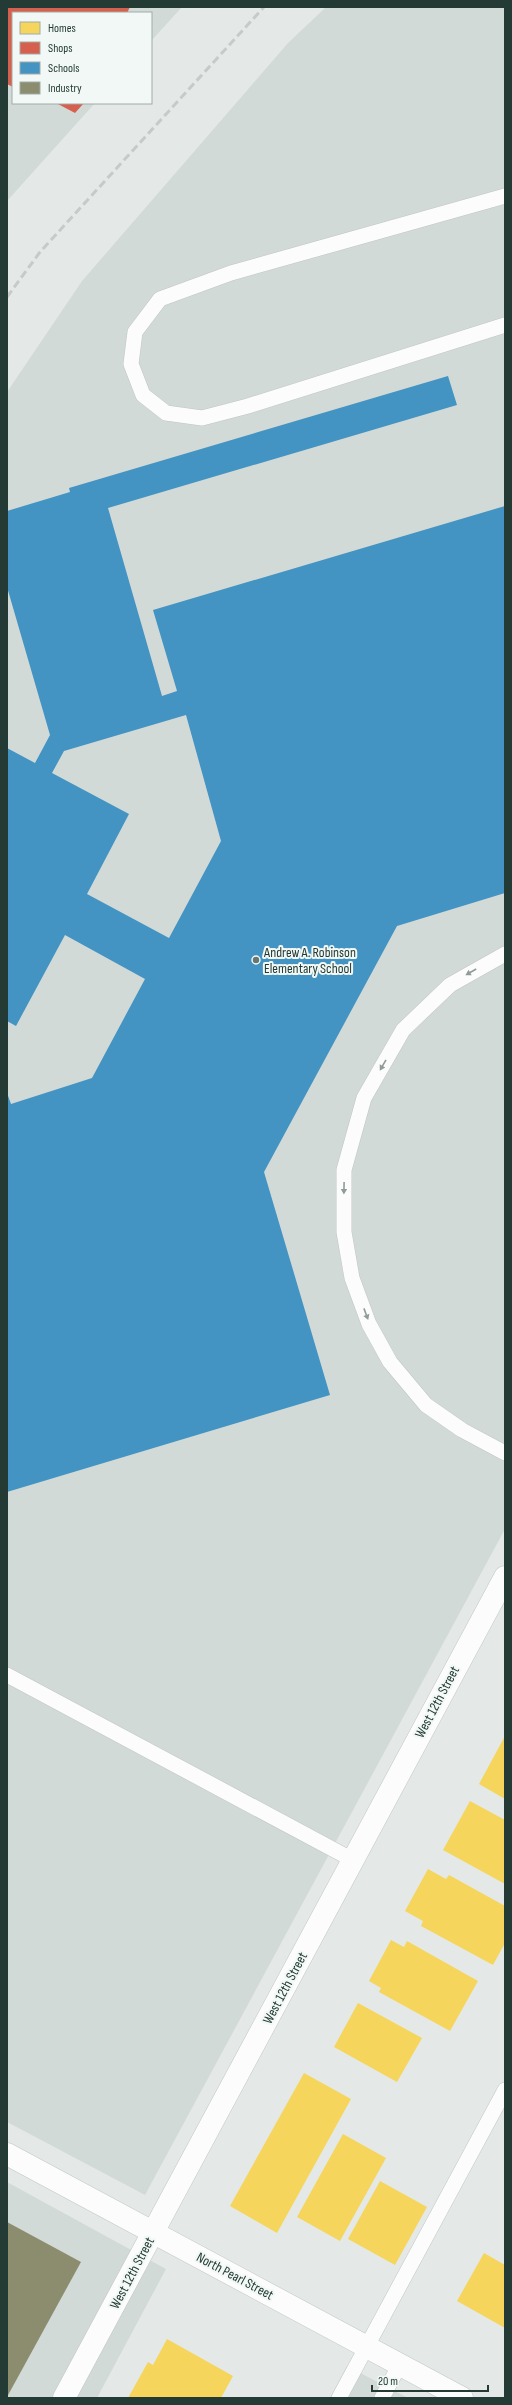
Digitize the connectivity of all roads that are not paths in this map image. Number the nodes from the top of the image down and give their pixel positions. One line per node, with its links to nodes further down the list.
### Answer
1 (505, 196): 2 (lane)
2 (505, 325)
3 (505, 954): 4 (lane, one-way to 4)
4 (505, 1452)
5 (505, 1577): 7 (street, West 12th Street)
6 (7, 1675): 7 (lane)
7 (353, 1860): 10 (street, West 12th Street)
8 (505, 2090): 11 (lane)
9 (7, 2154): 10 (street, North Pearl Street)
10 (153, 2233): 11 (street, North Pearl Street); 13 (street, West 12th Street)
11 (367, 2346): 12 (street, North Pearl Street); 14 (lane)
12 (400, 2364): 15 (lane); 16 (street, North Pearl Street)
13 (64, 2398)
14 (339, 2398)
15 (382, 2398)
16 (462, 2398)

